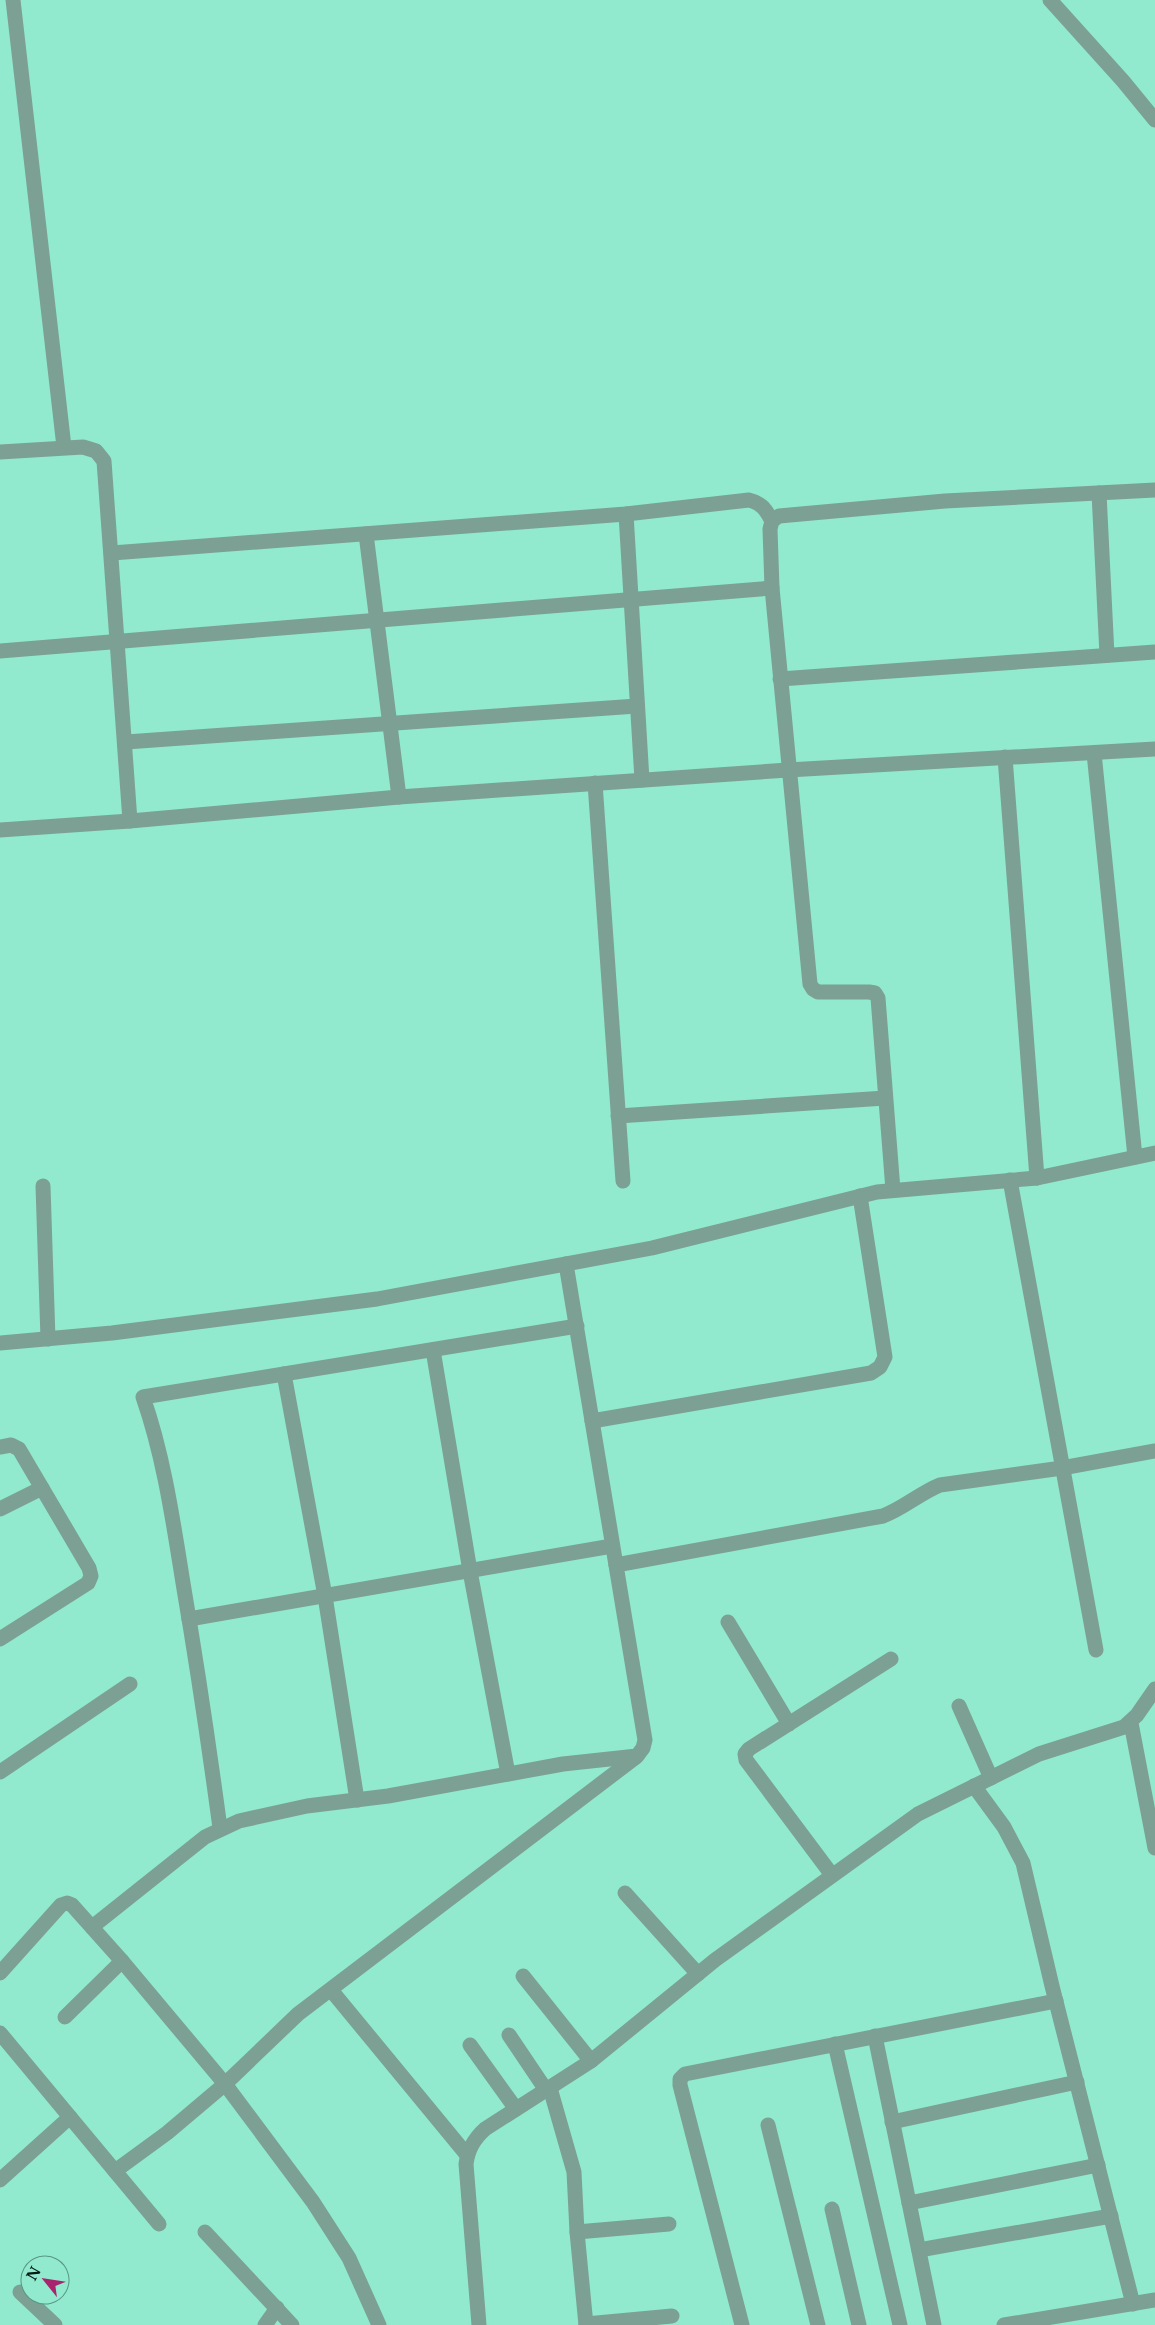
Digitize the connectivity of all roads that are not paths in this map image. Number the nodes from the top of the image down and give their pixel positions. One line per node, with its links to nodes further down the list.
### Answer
1 (13, 0): 4 (street)
2 (1050, 0): 3 (street)
3 (1155, 120)
4 (64, 448): 5 (street); 11 (street)
5 (0, 452)
6 (1155, 490): 7 (street)
7 (1099, 493): 9 (street); 18 (street)
8 (626, 514): 9 (street); 10 (street); 13 (street)
9 (772, 521): 12 (street)
10 (366, 534): 11 (street); 14 (street)
11 (112, 553): 15 (street)
12 (772, 588): 13 (street); 19 (street)
13 (632, 599): 14 (street); 20 (street)
14 (376, 620): 15 (street); 21 (street)
15 (118, 642): 16 (street); 22 (street)
16 (0, 651)
17 (1155, 652): 18 (street)
18 (1107, 655): 19 (street)
19 (780, 679): 26 (street)
20 (636, 706): 21 (street); 27 (street)
21 (389, 724): 22 (street); 29 (street)
22 (126, 742): 30 (street)
23 (1155, 749): 24 (street)
24 (1094, 753): 25 (street); 35 (street)
25 (1005, 758): 26 (street); 36 (street)
26 (788, 770): 27 (street); 32 (street)
27 (642, 780): 28 (street)
28 (595, 783): 29 (street); 33 (street)
29 (399, 796): 30 (street)
30 (130, 822): 31 (street)
31 (0, 830)
32 (885, 1098): 33 (street); 40 (street)
33 (618, 1116): 38 (street)
34 (1155, 1153): 35 (street)
35 (1135, 1157): 36 (street)
36 (1037, 1178): 37 (street)
37 (1010, 1180): 40 (street); 51 (street)
38 (623, 1181)
39 (43, 1186): 44 (street)
40 (893, 1190): 41 (street)
41 (860, 1196): 42 (street); 48 (street)
42 (566, 1264): 43 (street); 44 (street)
43 (577, 1326): 46 (street); 48 (street)
44 (48, 1339): 45 (street)
45 (0, 1344)
46 (433, 1350): 47 (street); 56 (street)
47 (284, 1374): 57 (street); 58 (street)
48 (592, 1421): 54 (street)
49 (0, 1447): 52 (street)
50 (1155, 1451): 51 (street)
51 (1062, 1468): 55 (street); 61 (street)
52 (42, 1488): 53 (street); 60 (street)
53 (0, 1509)
54 (612, 1546): 55 (street); 56 (street)
55 (616, 1565): 68 (street)
56 (470, 1571): 57 (street); 70 (street)
57 (324, 1596): 58 (street); 73 (street)
58 (189, 1619): 75 (street)
59 (728, 1622): 67 (street)
60 (0, 1639)
61 (1096, 1650)
62 (891, 1659): 67 (street)
63 (130, 1684): 69 (street)
64 (1155, 1689): 66 (street)
65 (960, 1706): 71 (street)
66 (1131, 1723): 71 (street); 74 (street)
67 (789, 1724): 77 (street)
68 (637, 1756): 70 (street); 84 (street)
69 (0, 1772)
70 (508, 1774): 73 (street)
71 (990, 1778): 72 (street)
72 (974, 1786): 77 (street); 85 (street)
73 (357, 1800): 75 (street)
74 (1151, 1812): 76 (street)
75 (220, 1828): 79 (street)
76 (1155, 1848)
77 (832, 1875): 82 (street)
78 (625, 1893): 82 (street)
79 (92, 1927): 80 (street); 81 (street)
80 (122, 1961): 86 (street); 94 (street)
81 (0, 1974)
82 (698, 1974): 92 (street)
83 (523, 1976): 92 (street)
84 (331, 1990): 94 (street); 100 (street)
85 (1056, 2001): 89 (street); 93 (street)
86 (65, 2017)
87 (0, 2033): 97 (street)
88 (510, 2035): 95 (street)
89 (875, 2036): 90 (street); 98 (street)
90 (835, 2044): 123 (street); 126 (street)
91 (470, 2045): 96 (street)
92 (591, 2061): 95 (street)
93 (1077, 2082): 98 (street); 101 (street)
94 (225, 2084): 102 (street); 121 (street)
95 (548, 2089): 96 (street); 110 (street)
96 (516, 2109): 100 (street)
97 (70, 2117): 102 (street); 103 (street)
98 (892, 2122): 104 (street)
99 (768, 2125): 124 (street)
100 (467, 2155): 122 (street)
101 (1098, 2165): 104 (street); 106 (street)
102 (115, 2171): 107 (street)
103 (0, 2180)
104 (909, 2203): 111 (street)
105 (832, 2209): 125 (street)
106 (1111, 2216): 111 (street); 113 (street)
107 (159, 2224)
108 (670, 2224): 110 (street)
109 (205, 2232): 115 (street)
110 (576, 2232): 117 (street)
111 (919, 2250): 127 (street)
112 (1155, 2300): 113 (street)
113 (1134, 2304): 128 (street)
114 (34, 2305): 118 (street)
115 (277, 2308): 119 (street); 120 (street)
116 (672, 2316): 117 (street)
117 (586, 2324)
118 (55, 2325)
119 (265, 2325)
120 (292, 2325)
121 (379, 2325)
122 (479, 2325)
123 (742, 2325)
124 (818, 2325)
125 (859, 2325)
126 (900, 2325)
127 (934, 2325)
128 (1004, 2325)

